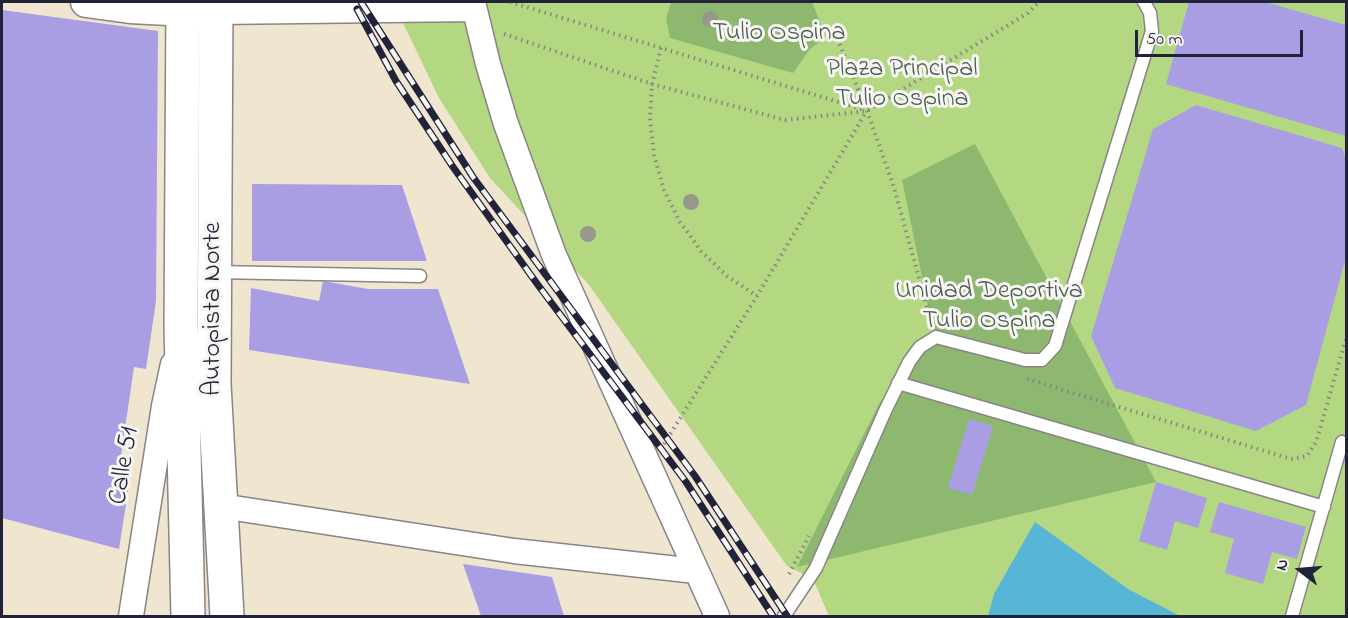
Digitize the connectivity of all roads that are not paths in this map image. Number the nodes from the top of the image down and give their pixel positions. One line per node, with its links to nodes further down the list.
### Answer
1 (86, 2): 4 (street)
2 (1144, 2): 9 (lane)
3 (474, 5): 5 (street); 13 (street)
4 (183, 6): 5 (street); 8 (main road, Autopista Norte)
5 (216, 7): 6 (main road, Autopista Norte)
6 (215, 272): 7 (lane); 11 (main road, Autopista Norte)
7 (420, 276)
8 (181, 326): 14 (street, Calle 51); 15 (main road, Autopista Norte)
9 (898, 384): 12 (lane); 18 (lane)
10 (1342, 442): 12 (lane)
11 (221, 506): 13 (street); 16 (main road, Autopista Norte)
12 (1324, 507): 19 (lane)
13 (696, 571): 17 (street)
14 (131, 616)
15 (188, 616)
16 (227, 616)
17 (717, 616)
18 (784, 616)
19 (1292, 616)

